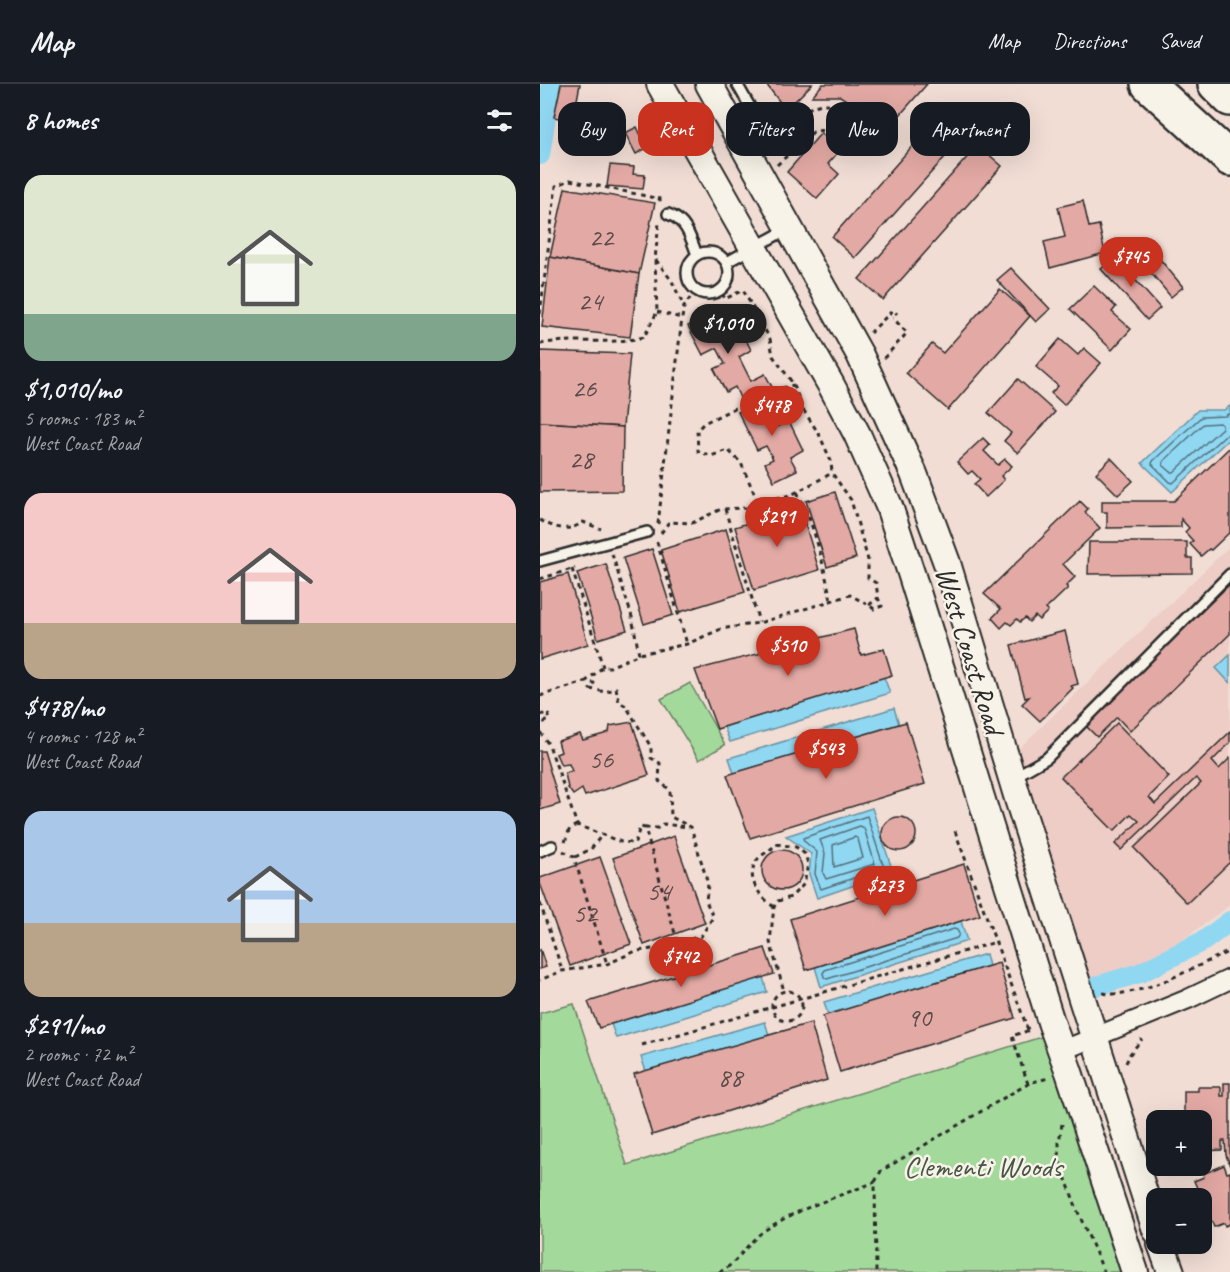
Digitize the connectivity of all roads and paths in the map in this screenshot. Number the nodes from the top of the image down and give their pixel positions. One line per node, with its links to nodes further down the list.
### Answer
1 (660, 84): 14 (main road, West Coast Road)
2 (709, 84): 11 (main road, West Coast Road)
3 (737, 84): 7 (lane)
4 (1215, 84): 6 (highway)
5 (1150, 88): 10 (highway)
6 (1230, 99)
7 (747, 102)
8 (826, 103): 11 (path)
9 (826, 129): 11 (path)
10 (1230, 159)
11 (759, 172): 13 (main road, West Coast Road)
12 (668, 214): 15 (lane)
13 (790, 228): 14 (lane); 57 (main road, West Coast Road)
14 (754, 247): 17 (lane); 82 (main road, West Coast Road)
15 (697, 255): 17 (lane); 18 (lane)
16 (655, 259): 20 (path); 21 (path); 22 (path)
17 (726, 262): 19 (lane)
18 (695, 291): 19 (lane); 20 (path)
19 (721, 291): 29 (path)
20 (684, 307): 24 (path)
21 (657, 312): 24 (path); 27 (path)
22 (540, 314)
23 (897, 314): 26 (path)
24 (682, 318): 38 (path)
25 (893, 318): 28 (path)
26 (870, 333)
27 (540, 344)
28 (883, 359)
29 (794, 385): 30 (path); 32 (path)
30 (773, 390)
31 (743, 404): 34 (path)
32 (832, 473): 33 (path); 45 (path)
33 (796, 492): 34 (path); 46 (path)
34 (758, 502): 35 (path)
35 (725, 509): 38 (path); 48 (path)
36 (540, 520): 39 (path)
37 (647, 532): 39 (lane)
38 (656, 540): 49 (path)
39 (607, 542): 41 (path); 42 (lane)
40 (618, 551): 41 (path)
41 (613, 555): 50 (path)
42 (540, 561)
43 (572, 569): 51 (path)
44 (1230, 574): 57 (lane)
45 (878, 598): 47 (path); 47 (path)
46 (831, 600): 47 (path); 48 (path)
47 (869, 605)
48 (759, 622): 49 (path)
49 (687, 644): 50 (path)
50 (639, 654): 51 (path)
51 (603, 667): 52 (path)
52 (585, 682): 53 (path); 58 (path)
53 (540, 696)
54 (540, 715): 55 (path)
55 (540, 721)
56 (540, 732): 61 (path)
57 (1012, 778): 80 (main road, West Coast Road)
58 (691, 827): 59 (path); 68 (path)
59 (645, 828): 61 (path); 68 (path)
60 (955, 831): 67 (path)
61 (601, 836): 64 (path)
62 (557, 848): 63 (lane); 64 (path)
63 (540, 851)
64 (574, 857): 70 (path)
65 (540, 903): 71 (path)
66 (774, 908): 66 (path); 74 (path)
67 (996, 942): 76 (path); 79 (path)
68 (678, 944): 70 (path)
69 (1230, 951): 75 (path)
70 (607, 964): 71 (path)
71 (562, 970): 73 (path)
72 (1230, 979): 80 (street)
73 (540, 980)
74 (784, 991): 76 (path); 77 (path)
75 (1107, 994)
76 (801, 1000): 77 (path); 77 (path)
77 (773, 1008): 81 (path)
78 (1034, 1027): 79 (path)
79 (1028, 1030): 84 (path)
80 (1094, 1038): 82 (street); 87 (main road, West Coast Road)
81 (642, 1045)
82 (1061, 1051): 92 (main road, West Coast Road)
83 (1053, 1078): 84 (path)
84 (1028, 1084): 86 (path)
85 (1063, 1119): 91 (path)
86 (875, 1182): 89 (path); 90 (path)
87 (1146, 1199)
88 (1165, 1254): 93 (main road)
89 (719, 1272)
90 (876, 1272)
91 (1104, 1272)
92 (1135, 1272)
93 (1171, 1272)

